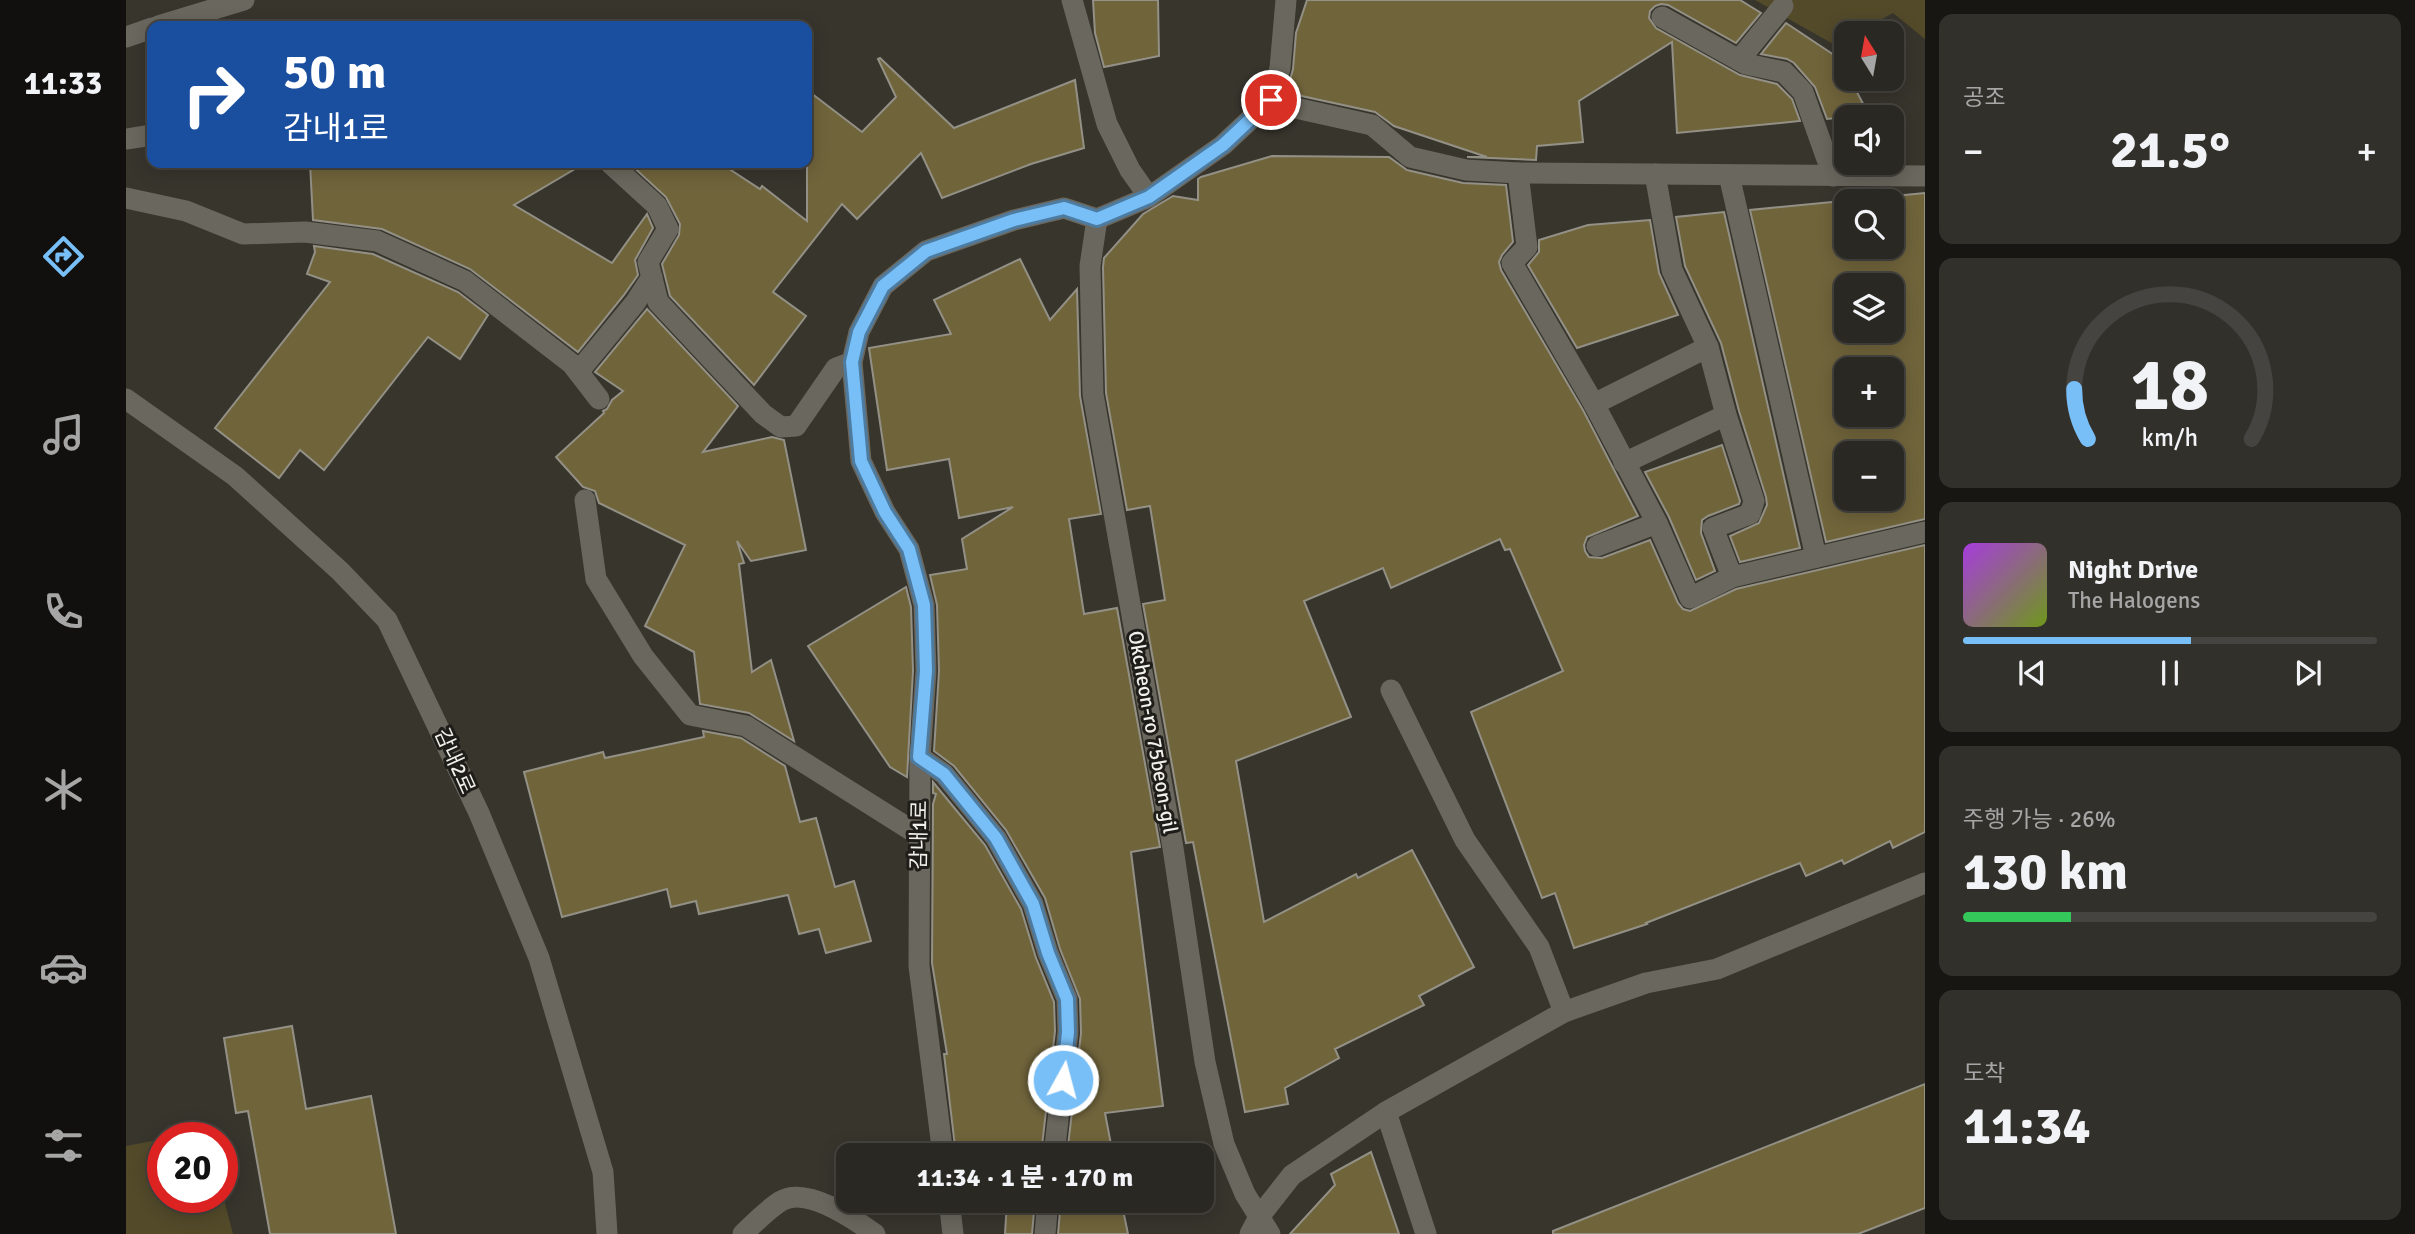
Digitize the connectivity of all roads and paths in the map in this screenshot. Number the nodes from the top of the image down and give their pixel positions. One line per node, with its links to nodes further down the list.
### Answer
1 (244, 0): 6 (street)
2 (1072, 0): 19 (street)
3 (1286, 0): 10 (street)
4 (1783, 6): 9 (street)
5 (1662, 17): 9 (street)
6 (175, 21)
7 (147, 30): 8 (street)
8 (126, 37)
9 (1739, 60): 17 (street)
10 (1273, 91): 14 (street); 19 (street)
11 (147, 136): 12 (street)
12 (126, 139)
13 (615, 168): 22 (street)
14 (1518, 173): 15 (street); 28 (street)
15 (1655, 174): 16 (street); 23 (street)
16 (1729, 176): 17 (street); 35 (street)
17 (1833, 176): 18 (street)
18 (1925, 176)
19 (1149, 197): 21 (street)
20 (126, 198): 25 (street)
21 (1097, 219): 24 (street, 감내1로); 47 (street, Okcheon-ro 75beon-gil)
22 (652, 277): 24 (street); 25 (street)
23 (1708, 347): 28 (street); 29 (street)
24 (852, 362): 38 (street, 감내1로)
25 (579, 371): 27 (street)
26 (126, 399): 48 (street, 감내2로)
27 (599, 399)
28 (1594, 404): 30 (street)
29 (1726, 415): 30 (street); 36 (street)
30 (1624, 463): 32 (street)
31 (585, 500): 39 (street)
32 (1657, 523): 34 (street); 36 (street)
33 (1925, 532): 35 (street)
34 (1597, 546)
35 (1816, 557): 36 (street)
36 (1732, 577)
37 (1391, 690): 41 (street)
38 (919, 757): 39 (street, 감내1로); 44 (street)
39 (919, 835): 43 (street, 감내1로)
40 (1925, 883): 41 (street)
41 (1564, 1012): 42 (street)
42 (1386, 1112): 47 (street); 53 (street)
43 (941, 1143)
44 (1055, 1143)
45 (951, 1213): 51 (street)
46 (1047, 1213): 52 (street)
47 (1260, 1228)
48 (607, 1234)
49 (743, 1234): 50 (street)
50 (875, 1234)
51 (953, 1234)
52 (1045, 1234)
53 (1426, 1234)

